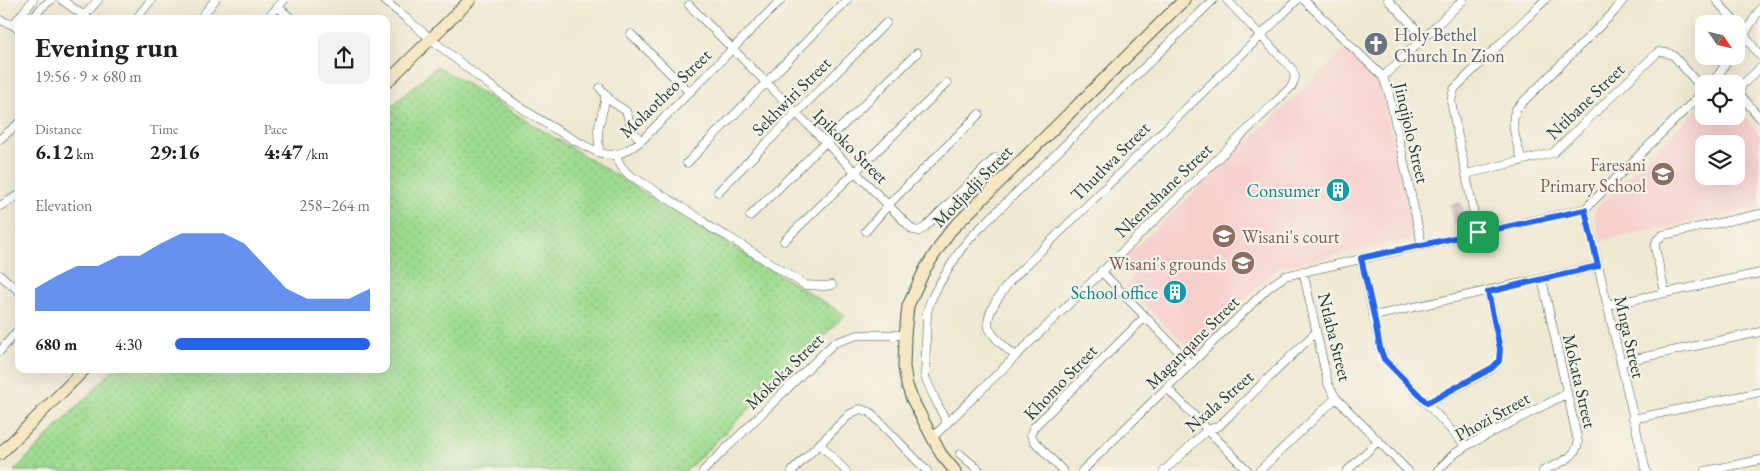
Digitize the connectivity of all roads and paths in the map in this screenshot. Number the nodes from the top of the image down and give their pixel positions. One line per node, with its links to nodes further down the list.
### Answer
1 (33, 0): 26 (street)
2 (51, 0): 27 (street)
3 (62, 0): 28 (street)
4 (98, 0): 29 (street)
5 (151, 0): 30 (street)
6 (215, 0): 31 (street)
7 (284, 0): 24 (street)
8 (385, 0): 42 (street, Molaotheo Street)
9 (464, 0): 42 (street)
10 (470, 0): 42 (street)
11 (847, 0): 51 (street)
12 (1184, 0): 97 (street, Modjadji Street)
13 (1213, 0): 109 (street)
14 (1227, 0): 39 (street, Nkentshane Street)
15 (1297, 0): 39 (street, Thutlwa Street)
16 (1304, 0): 48 (street, Jinqijolo Street)
17 (1388, 0): 41 (street)
18 (1463, 0): 41 (street)
19 (1545, 0): 68 (street)
20 (1623, 0): 65 (street)
21 (779, 1): 43 (street, Molaotheo Street)
22 (1717, 1): 34 (street)
23 (690, 4): 43 (street, Ipikoko Street)
24 (278, 7): 32 (street); 33 (street)
25 (1760, 9): 40 (street)
26 (24, 15)
27 (36, 15)
28 (82, 15)
29 (88, 15)
30 (139, 15)
31 (203, 15)
32 (271, 15)
33 (287, 15)
34 (1729, 15)
35 (0, 20): 37 (street)
36 (886, 23): 55 (street, Sekhwiri Street)
37 (15, 28)
38 (631, 34): 53 (street)
39 (1261, 34): 82 (street, Nkentshane Street); 99 (street, Thutlwa Street)
40 (1745, 35): 45 (street)
41 (1424, 37): 48 (street)
42 (430, 38): 47 (street); 49 (street); 62 (street, Molaotheo Street)
43 (733, 48): 51 (street, Ipikoko Street); 53 (street, Molaotheo Street)
44 (917, 53): 61 (street)
45 (1760, 56)
46 (1760, 68): 57 (street)
47 (390, 73)
48 (1383, 77): 79 (street, Jinqijolo Street)
49 (390, 79)
50 (1695, 80): 65 (street, Ntibane Street)
51 (766, 82): 55 (street, Ipikoko Street); 66 (street)
52 (947, 83): 67 (street)
53 (689, 92): 60 (street, Molaotheo Street)
54 (1695, 100): 73 (street)
55 (796, 112): 61 (street, Ipikoko Street); 69 (street, Sekhwiri Street)
56 (979, 114): 71 (street)
57 (1760, 118)
58 (15, 126): 59 (street)
59 (0, 139)
60 (641, 142): 62 (street); 63 (street, Molaotheo Street)
61 (826, 143): 67 (street, Ipikoko Street); 75 (street)
62 (599, 152): 63 (street, Molaotheo Street)
63 (615, 154): 87 (street)
64 (995, 158): 71 (street, Ipikoko Street)
65 (1522, 161): 68 (street, Ntibane Street)
66 (687, 163)
67 (855, 171): 71 (street, Ipikoko Street); 78 (street)
68 (1466, 174): 77 (street)
69 (718, 192)
70 (15, 197): 72 (street)
71 (888, 204): 76 (street)
72 (0, 206)
73 (1585, 210): 77 (street, Maganqane Street); 81 (street, Mnga Street)
74 (1760, 214): 90 (street)
75 (750, 216)
76 (866, 231)
77 (1478, 232): 79 (street, Maganqane Street)
78 (784, 241)
79 (1422, 245): 80 (street, Maganqane Street)
80 (1361, 258): 83 (street, Maganqane Street); 92 (street)
81 (1598, 266): 86 (street); 91 (street, Mnga Street)
82 (1101, 271): 93 (street); 99 (street, Nkentshane Street)
83 (1303, 271): 94 (street, Ntlaba Street); 101 (street, Maganqane Street)
84 (1760, 273): 90 (street)
85 (0, 275): 88 (street)
86 (1542, 279): 89 (street); 105 (street, Mokata Street)
87 (832, 285)
88 (15, 288)
89 (1488, 292): 92 (street); 107 (street)
90 (1665, 293): 91 (street)
91 (1608, 305): 100 (street, Mnga Street)
92 (1374, 316): 107 (street)
93 (1145, 317): 101 (street); 125 (street, Khomo Street)
94 (1316, 332): 106 (street, Ntlaba Street); 110 (street, Nxala Street)
95 (1760, 332): 100 (street)
96 (15, 334): 98 (street)
97 (905, 335): 111 (street, Modjadji Street); 119 (street, Mokoka Street)
98 (0, 351)
99 (1015, 356): 109 (street, Nkentshane Street)
100 (1621, 362): 108 (street, Mnga Street)
101 (1191, 364): 103 (street, Maganqane Street)
102 (81, 373): 115 (street)
103 (1167, 388): 110 (street); 126 (street, Maganqane Street)
104 (1760, 392): 108 (street)
105 (1566, 394): 114 (street, Phozi Street); 134 (street, Mokata Street)
106 (1336, 398): 112 (street, Ntlaba Street); 130 (street)
107 (1427, 403): 114 (street)
108 (1633, 419): 135 (street, Mnga Street)
109 (947, 423): 111 (street, Nkentshane Street)
110 (1208, 430): 118 (street, Nxala Street); 129 (street)
111 (932, 438): 123 (street, Modjadji Street)
112 (1378, 441): 131 (street); 132 (street, Ntlaba Street)
113 (820, 444): 120 (street); 121 (street); 122 (street)
114 (1466, 446): 133 (street, Phozi Street)
115 (0, 454)
116 (960, 454): 124 (street)
117 (1760, 460): 136 (street)
118 (1171, 464): 127 (street, Nxala Street); 128 (street)
119 (703, 471)
120 (792, 471)
121 (846, 471)
122 (927, 471)
123 (955, 471)
124 (980, 471)
125 (1063, 471)
126 (1082, 471)
127 (1164, 471)
128 (1178, 471)
129 (1248, 471)
130 (1259, 471)
131 (1347, 471)
132 (1408, 471)
133 (1437, 471)
134 (1544, 471)
135 (1646, 471)
136 (1705, 471)

